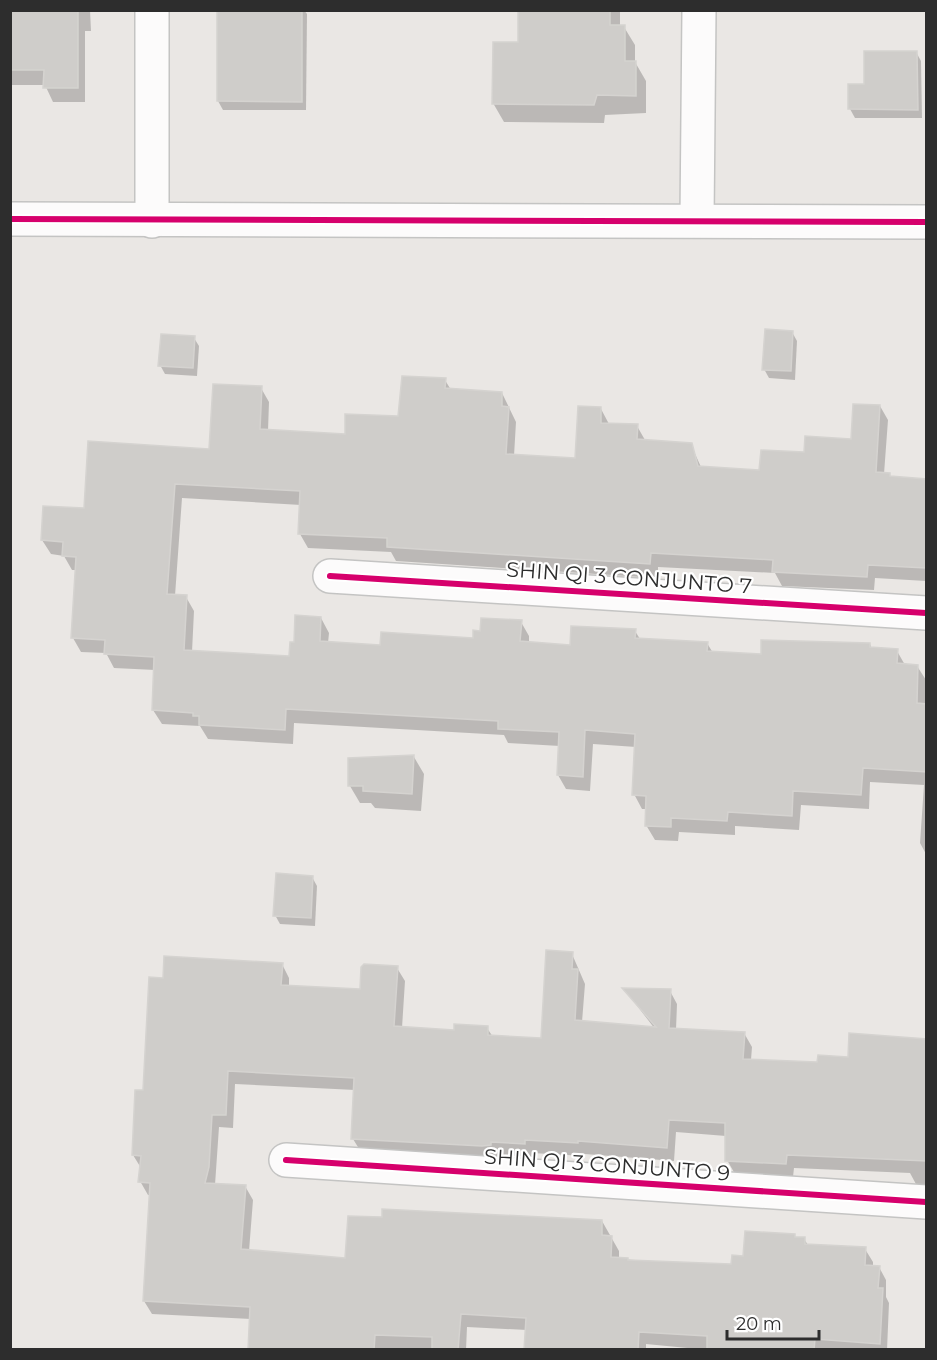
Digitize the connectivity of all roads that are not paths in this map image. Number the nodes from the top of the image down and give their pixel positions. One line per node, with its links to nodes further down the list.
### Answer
1 (152, 10): 5 (street)
2 (699, 10): 4 (street)
3 (10, 219): 5 (street)
4 (697, 219): 5 (street); 6 (street)
5 (152, 221)
6 (927, 222)
7 (330, 576): 8 (street, SHIN QI 3 CONJUNTO 7)
8 (927, 613)
9 (286, 1160): 10 (street, SHIN QI 3 CONJUNTO 9)
10 (927, 1202)

